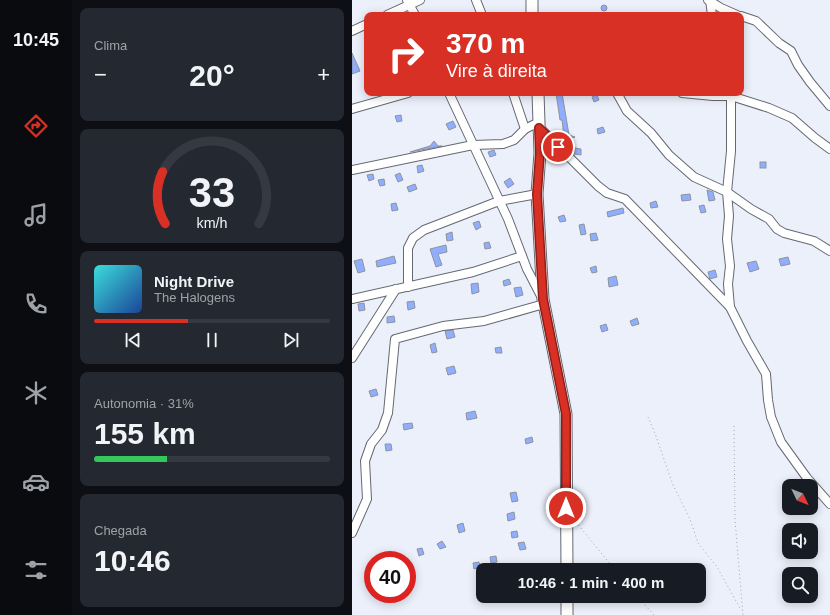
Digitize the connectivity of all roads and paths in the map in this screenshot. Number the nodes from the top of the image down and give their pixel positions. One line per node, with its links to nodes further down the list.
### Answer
1 (420, 0): 5 (street)
2 (476, 0): 8 (street)
3 (532, 0): 9 (street)
4 (709, 1): 10 (street); 11 (street)
5 (408, 3): 6 (street); 7 (street)
6 (392, 12)
7 (412, 12)
8 (481, 12)
9 (532, 12)
10 (711, 12)
11 (731, 12)
12 (744, 17): 22 (street)
13 (364, 25): 14 (street)
14 (352, 31)
15 (398, 96): 23 (street)
16 (450, 96): 26 (street)
17 (514, 96): 25 (street)
18 (538, 96): 24 (street)
19 (620, 96): 29 (street)
20 (731, 96): 29 (street)
21 (736, 96): 27 (street)
22 (830, 106)
23 (352, 109)
24 (539, 125): 25 (street); 30 (street); 38 (street)
25 (525, 129): 26 (street)
26 (473, 145): 28 (street); 31 (street)
27 (830, 149)
28 (352, 170)
29 (727, 192): 32 (street); 38 (street)
30 (537, 194): 31 (street); 37 (street)
31 (499, 201): 33 (street); 34 (street)
32 (830, 251)
33 (522, 256): 34 (street); 37 (street)
34 (408, 287): 35 (street)
35 (396, 290): 36 (street); 39 (street)
36 (352, 299)
37 (543, 302): 44 (street); 45 (street)
38 (730, 307): 42 (street)
39 (352, 358)
40 (648, 417): 49 (path)
41 (734, 426): 49 (path)
42 (830, 504)
43 (575, 520): 46 (path)
44 (352, 533)
45 (567, 563)
46 (609, 563)
47 (567, 603): 50 (street)
48 (643, 603): 51 (path)
49 (741, 610): 52 (path)
50 (567, 615)
51 (654, 615)
52 (742, 615)

